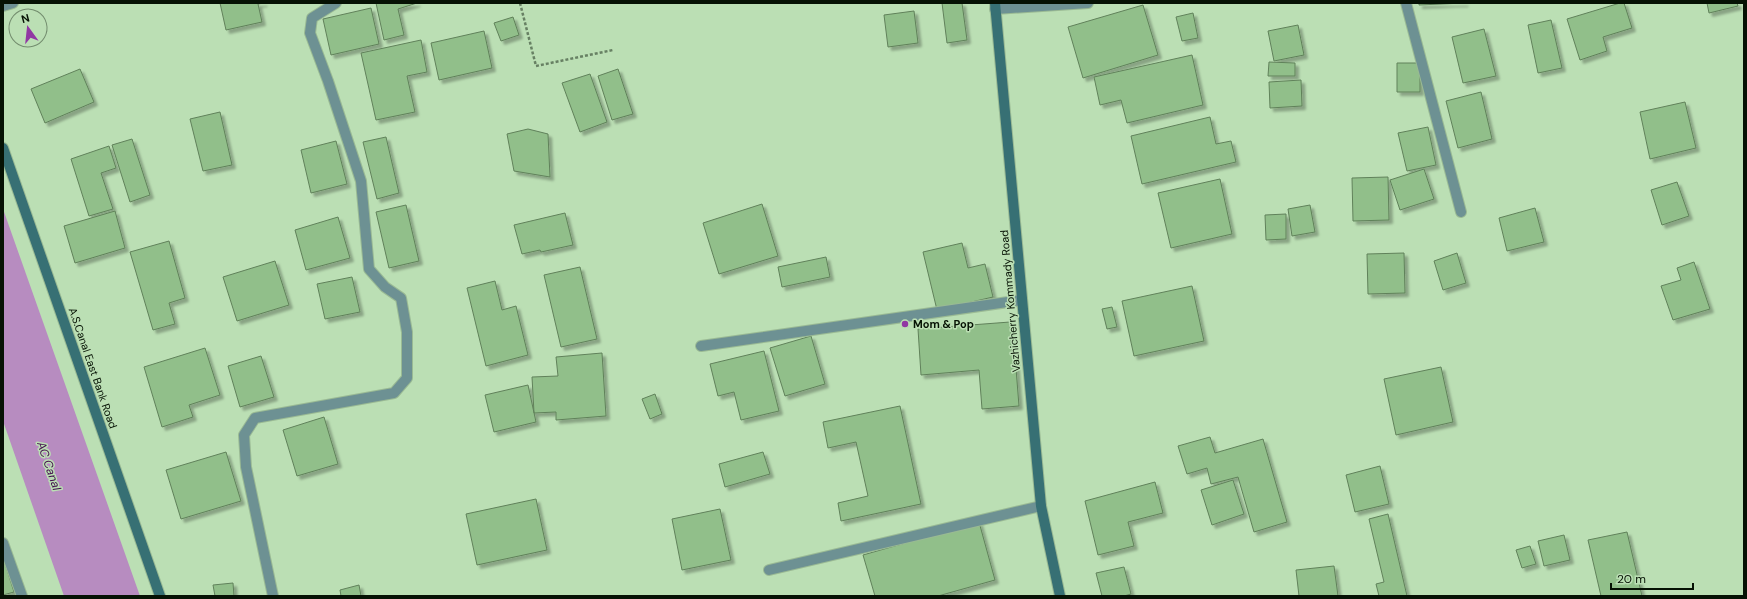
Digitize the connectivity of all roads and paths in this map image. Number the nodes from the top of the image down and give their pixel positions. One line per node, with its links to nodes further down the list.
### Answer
1 (13, 3): 6 (street)
2 (336, 3): 18 (street)
3 (520, 3): 8 (path)
4 (1088, 3): 7 (street)
5 (1406, 3): 10 (street)
6 (3, 6)
7 (995, 6): 11 (main road, Vazhicherry Kommady Road)
8 (613, 50)
9 (3, 148): 17 (main road, A.S.Canal East Bank Road)
10 (1461, 212)
11 (1022, 300): 12 (street); 13 (main road, Vazhicherry Kommady Road)
12 (701, 346)
13 (1041, 506): 15 (street); 19 (main road, Vazhicherry Kommady Road)
14 (3, 543): 16 (street)
15 (769, 570)
16 (22, 596)
17 (160, 596)
18 (273, 596)
19 (1060, 596)

